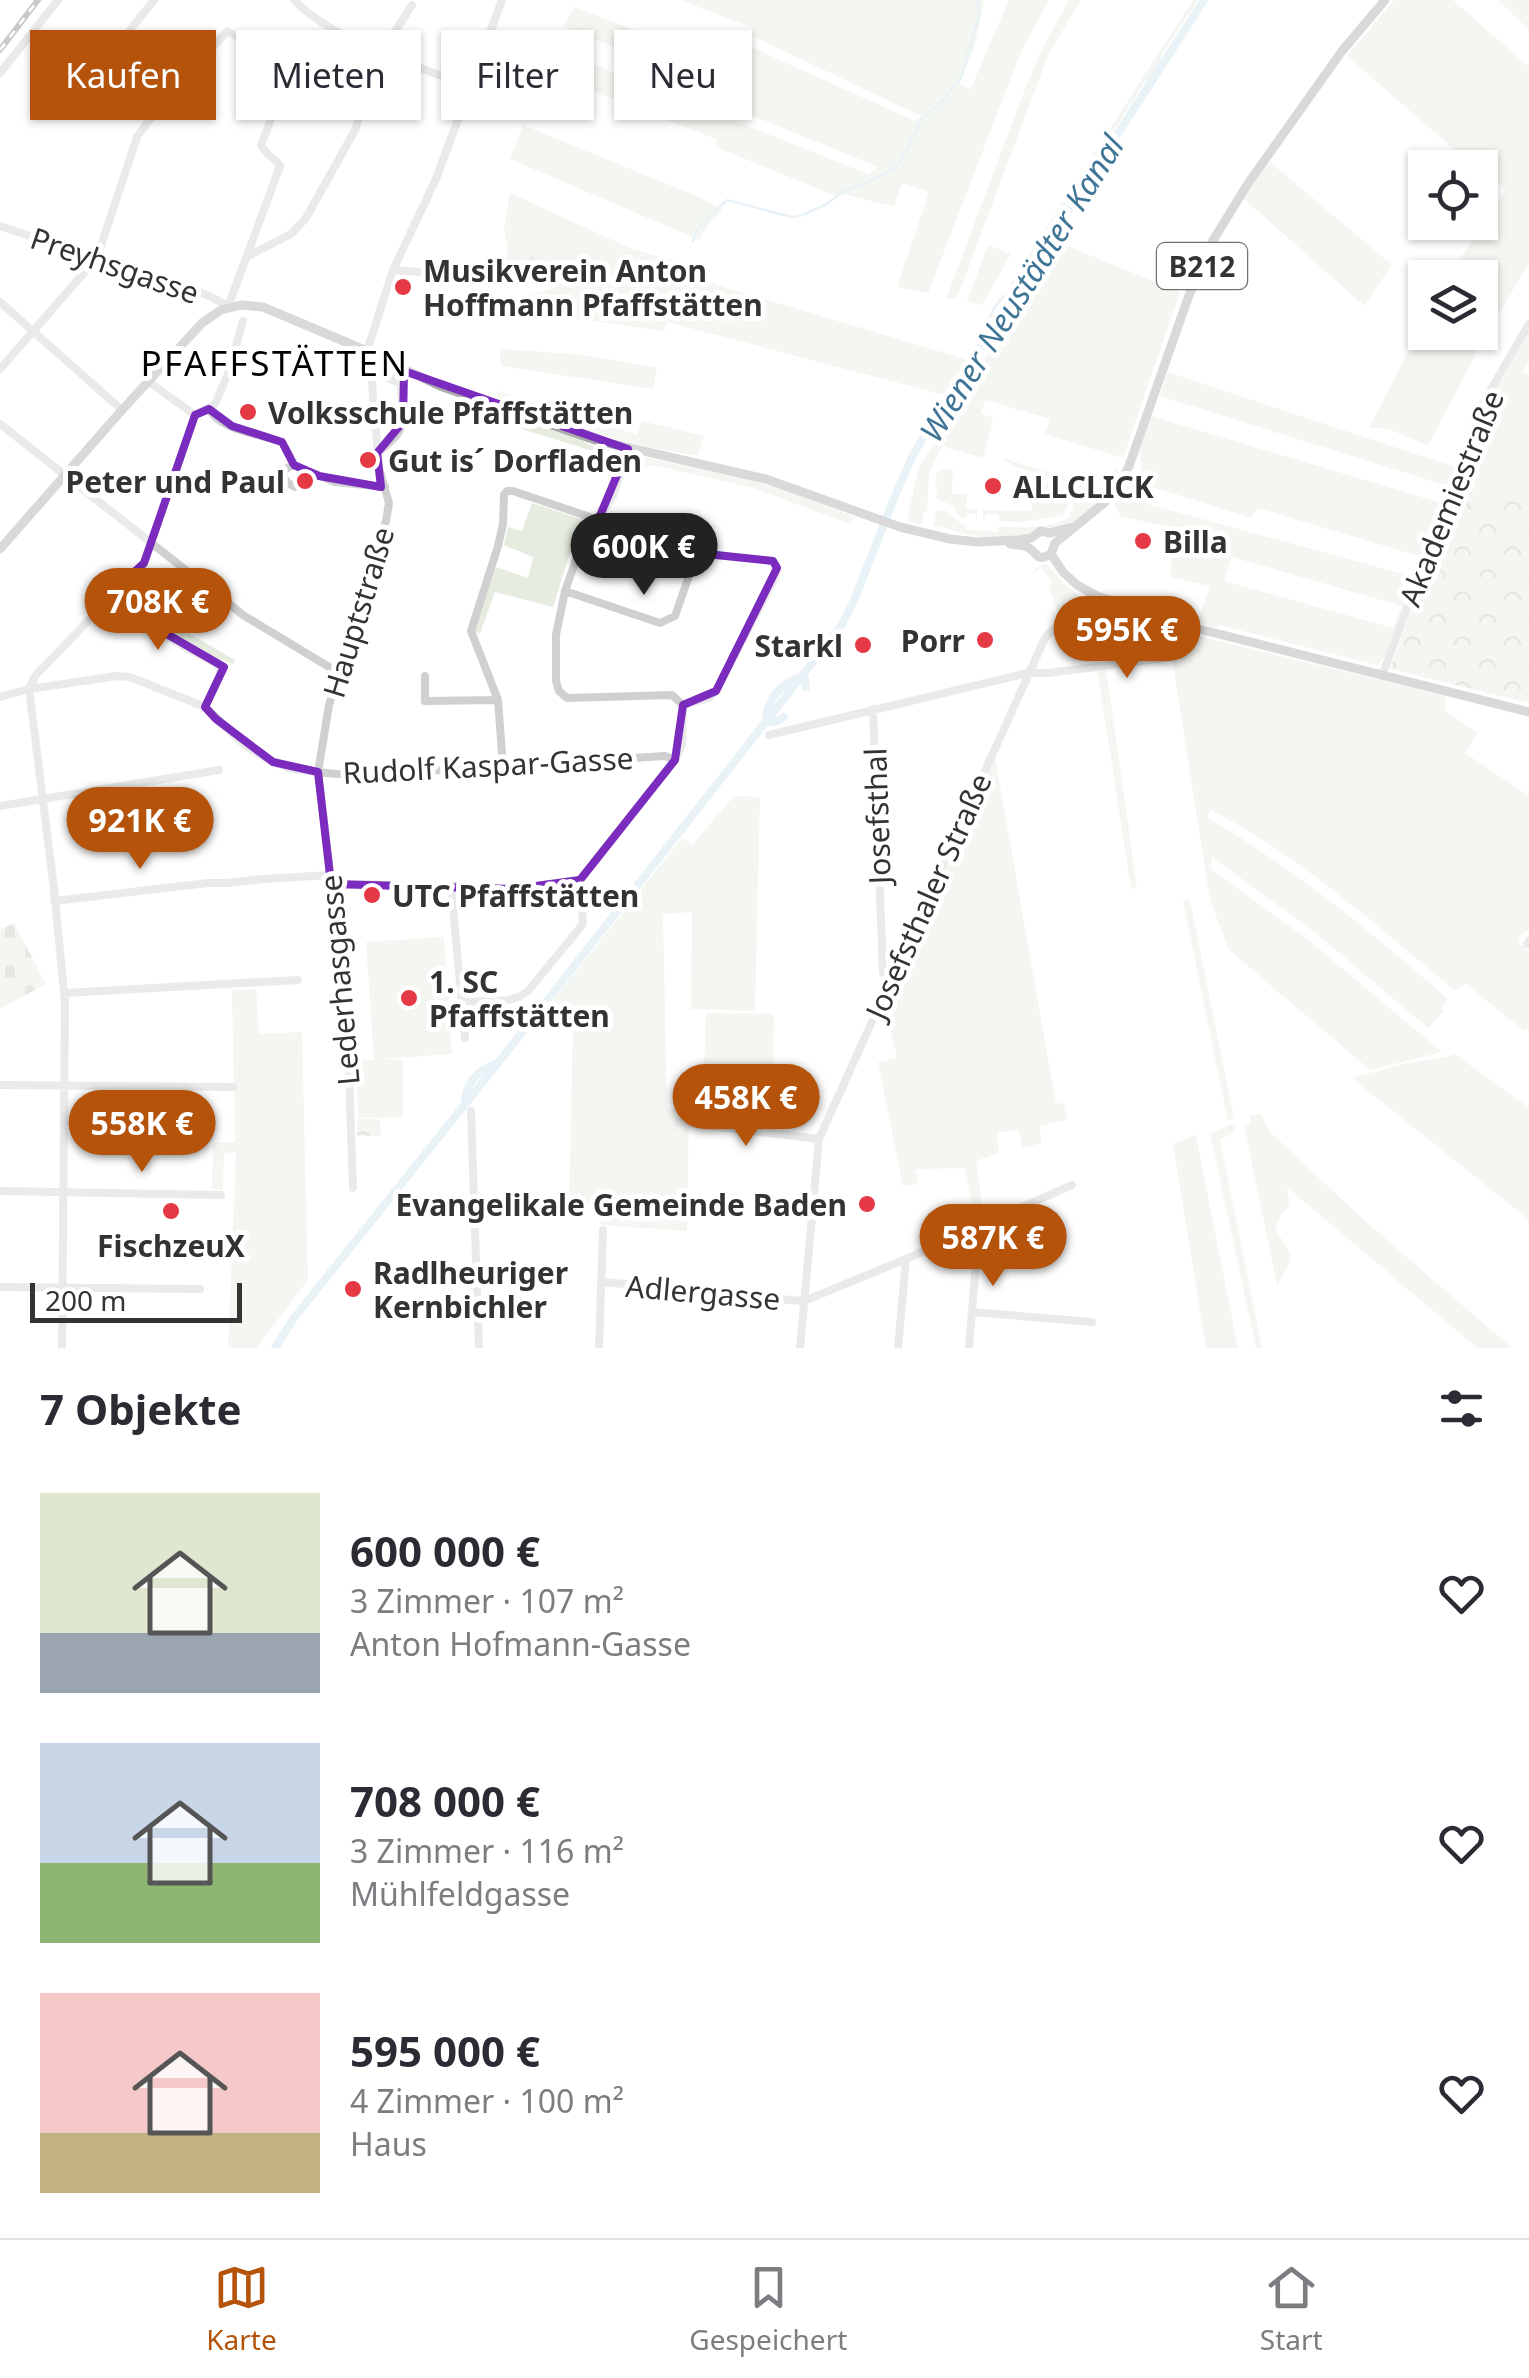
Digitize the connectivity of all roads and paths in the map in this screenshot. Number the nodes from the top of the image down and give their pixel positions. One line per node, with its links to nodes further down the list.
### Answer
1 (58, 0): 12 (street)
2 (154, 0): 7 (street)
3 (294, 0): 8 (street)
4 (502, 0): 10 (street, Hauptstraße)
5 (1385, 0): 45 (main road, B212)
6 (412, 5): 9 (street)
7 (130, 30)
8 (334, 30)
9 (396, 30)
10 (490, 30)
11 (216, 44): 17 (street)
12 (0, 73)
13 (152, 120): 20 (street)
14 (358, 120): 18 (street)
15 (457, 120): 21 (street, Hauptstraße)
16 (0, 226): 20 (street, Preyhsgasse)
17 (253, 240): 18 (street); 19 (street)
18 (265, 246): 19 (street)
19 (248, 256): 24 (street)
20 (97, 258): 24 (street, Preyhsgasse); 27 (street)
21 (393, 270): 22 (street); 28 (street, Hauptstraße)
22 (445, 274)
23 (0, 302): 27 (street)
24 (228, 307): 28 (main road, B212); 32 (main road)
25 (243, 322): 34 (street)
26 (1529, 324): 60 (street, Akademiestraße)
27 (33, 331): 29 (street); 35 (street)
28 (371, 353): 30 (main road, B212); 31 (street, Hauptstraße)
29 (0, 369)
30 (404, 370): 33 (street); 38 (main road, B212)
31 (371, 371): 33 (street); 39 (street, Hauptstraße)
32 (150, 382): 35 (main road); 36 (street)
33 (399, 383): 39 (street)
34 (209, 409): 36 (street); 40 (street)
35 (122, 410): 41 (main road)
36 (196, 415): 47 (street)
37 (0, 424): 41 (street)
38 (628, 448): 44 (street); 48 (main road, B212)
39 (377, 453): 43 (street, Hauptstraße)
40 (294, 466): 42 (street); 43 (street)
41 (65, 476): 47 (street); 50 (main road)
42 (295, 487)
43 (385, 487): 57 (street, Hauptstraße)
44 (600, 518): 51 (street); 53 (street); 63 (street)
45 (1074, 527): 46 (main road, B212); 49 (main road, B212)
46 (1049, 533): 48 (main road, B212); 49 (main road)
47 (152, 543): 55 (street); 57 (street)
48 (1030, 543): 52 (main road, B212)
49 (1056, 543): 52 (main road, B212)
50 (0, 549)
51 (698, 553): 53 (street); 64 (street)
52 (1052, 554): 54 (main road)
53 (565, 591): 64 (street)
54 (1097, 596): 56 (main road); 58 (street, Josefsthaler Straße)
55 (106, 599): 61 (street); 65 (street)
56 (1188, 626): 58 (street, Josefsthal); 60 (main road)
57 (339, 673): 72 (street, Hauptstraße)
58 (1028, 673): 66 (street, Josefsthal); 80 (street, Josefsthaler Straße)
59 (425, 676): 63 (street)
60 (1382, 676): 67 (main road)
61 (29, 688): 62 (street, Rudolf Kaspar-Gasse); 65 (street, Rudolf Kaspar-Gasse); 73 (street)
62 (0, 697)
63 (498, 700): 70 (street)
64 (683, 705): 69 (street)
65 (205, 706): 72 (street, Rudolf Kaspar-Gasse)
66 (872, 709): 68 (street, Josefsthal); 80 (street, Josefsthal)
67 (1529, 712)
68 (768, 735)
69 (674, 760): 70 (street, Rudolf Kaspar-Gasse); 76 (street)
70 (502, 767): 72 (street, Rudolf Kaspar-Gasse)
71 (219, 770): 73 (street)
72 (318, 772): 75 (street, Lederhasgasse)
73 (42, 798): 74 (street); 78 (street)
74 (0, 806)
75 (330, 880): 77 (street); 78 (street); 91 (street, Lederhasgasse)
76 (580, 880): 77 (street); 82 (street)
77 (451, 886): 82 (street)
78 (54, 900): 81 (street)
79 (298, 980): 81 (street)
80 (890, 980): 89 (street, Josefsthaler Straße)
81 (64, 993): 85 (street)
82 (463, 1002): 83 (street)
83 (465, 1038)
84 (0, 1085): 85 (street)
85 (65, 1085): 86 (street); 93 (street)
86 (233, 1088)
87 (471, 1111): 106 (street)
88 (678, 1122): 89 (street)
89 (819, 1139): 102 (street, Josefsthaler Straße)
90 (1072, 1184): 95 (street)
91 (353, 1188)
92 (0, 1191): 93 (street)
93 (64, 1193): 94 (street); 100 (street)
94 (221, 1195)
95 (980, 1226): 97 (street); 103 (street)
96 (603, 1230): 98 (street)
97 (906, 1259): 102 (street); 109 (street)
98 (602, 1282): 102 (street, Adlergasse); 107 (street)
99 (0, 1286): 100 (street)
100 (64, 1288): 101 (street); 105 (street)
101 (200, 1289)
102 (804, 1301): 108 (street, Josefsthaler Straße)
103 (972, 1312): 104 (street); 110 (street)
104 (1092, 1322)
105 (62, 1348)
106 (478, 1348)
107 (599, 1348)
108 (800, 1348)
109 (898, 1348)
110 (969, 1348)

